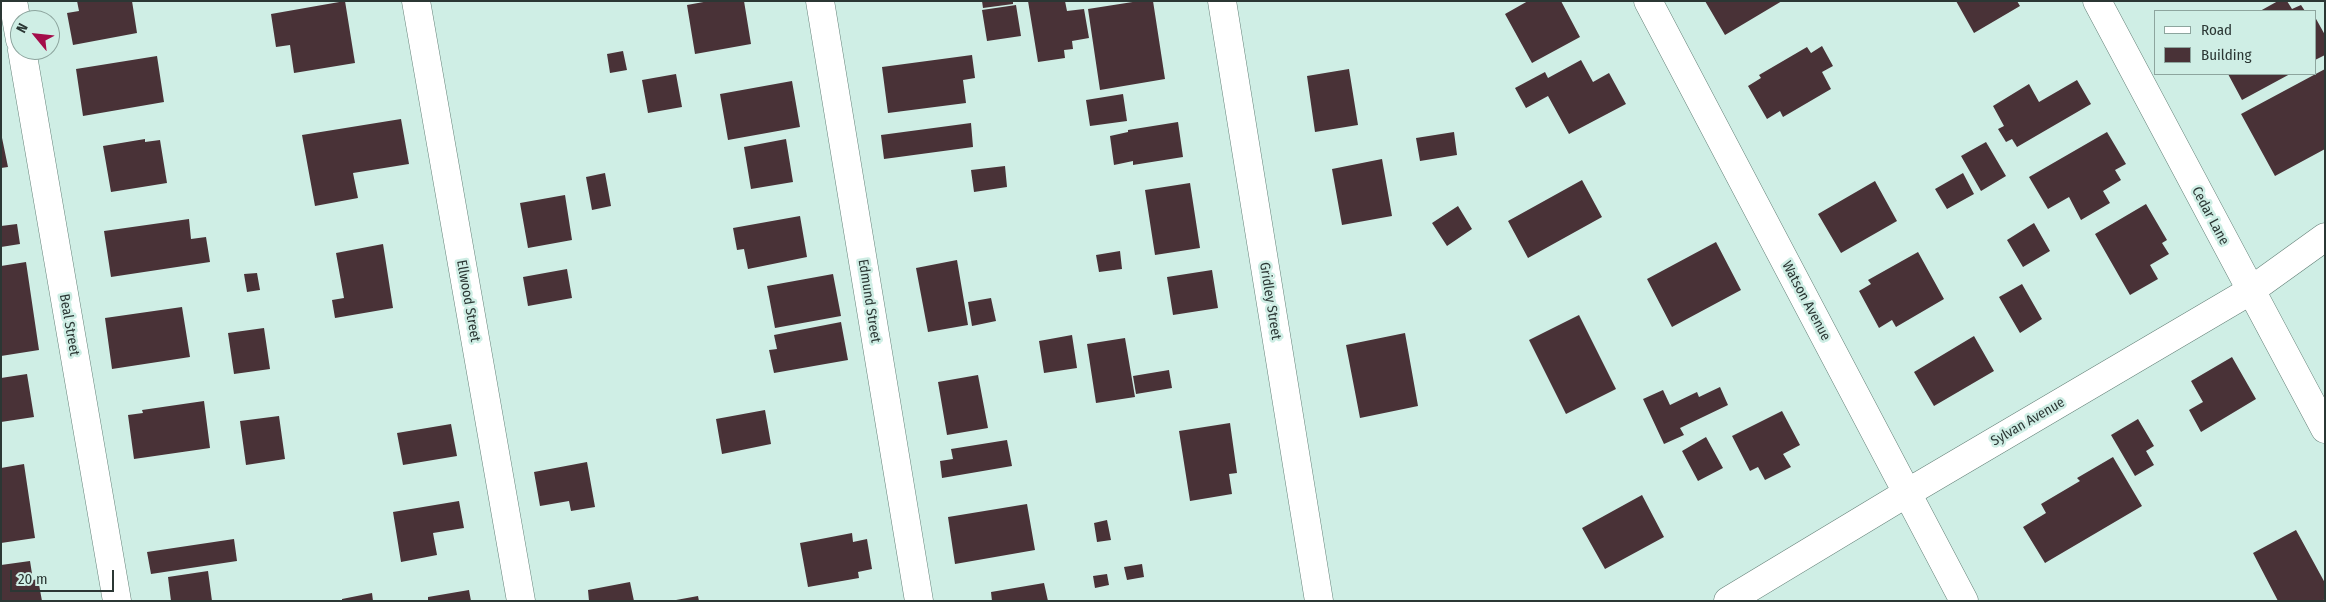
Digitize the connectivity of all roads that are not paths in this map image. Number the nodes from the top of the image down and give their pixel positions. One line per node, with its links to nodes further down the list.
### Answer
1 (416, 1): 12 (street, Ellwood Street)
2 (820, 1): 13 (street, Edmund Street)
3 (1222, 1): 14 (street, Gridley Street)
4 (1648, 1): 10 (street, Watson Avenue)
5 (2097, 1): 8 (street, Cedar Lane)
6 (24, 60): 11 (street, Beal Street)
7 (2325, 237): 8 (street, Sylvan Avenue)
8 (2250, 291): 9 (street, Cedar Lane); 10 (street, Sylvan Avenue)
9 (2325, 429)
10 (1907, 493): 15 (street, Sylvan Avenue); 16 (street, Watson Avenue)
11 (117, 601)
12 (521, 601)
13 (919, 601)
14 (1319, 601)
15 (1728, 601)
16 (1964, 601)

